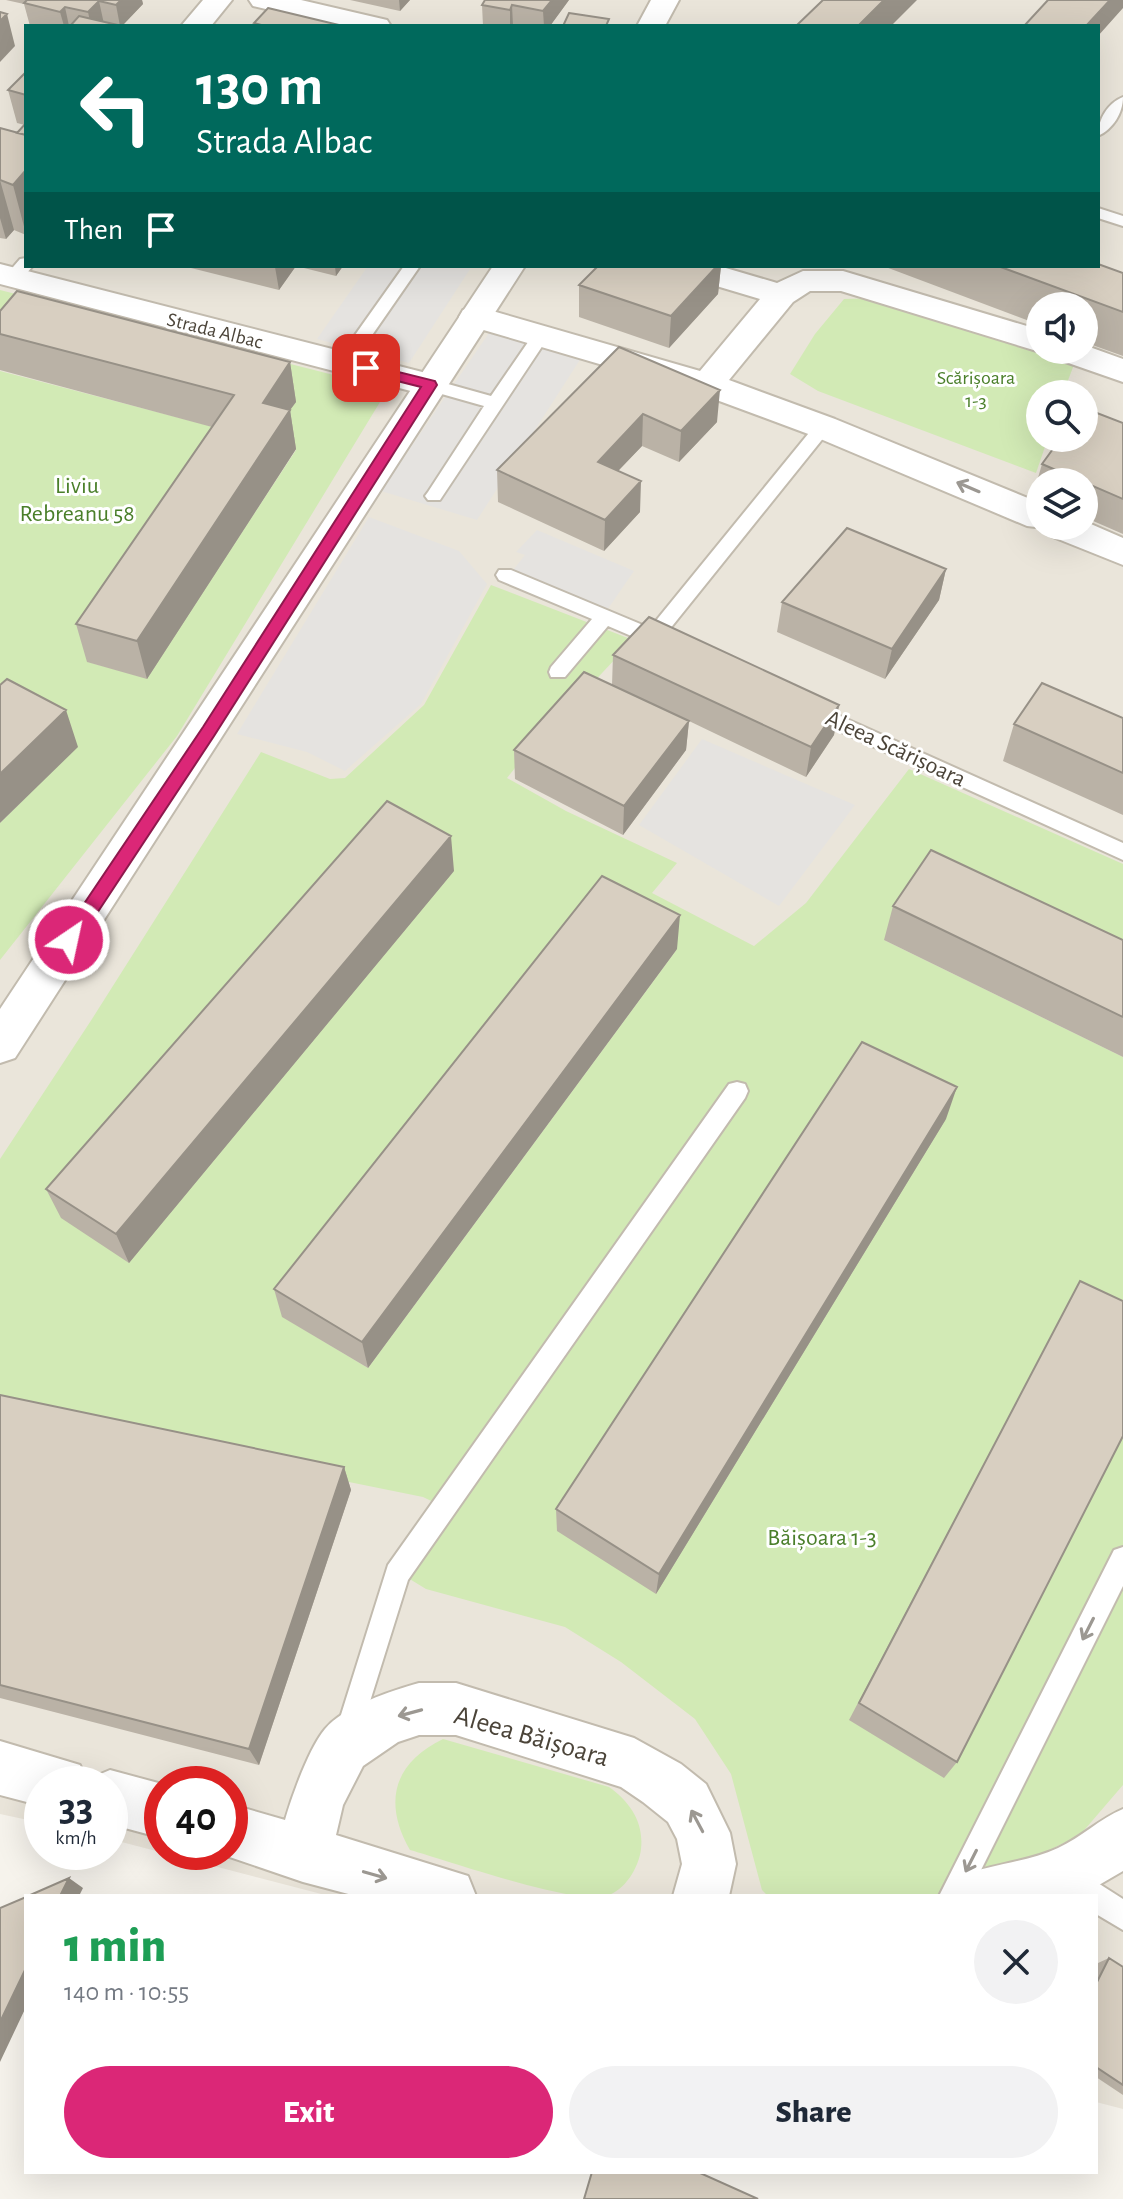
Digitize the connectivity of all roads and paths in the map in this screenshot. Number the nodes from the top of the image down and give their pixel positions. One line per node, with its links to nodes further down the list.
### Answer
1 (218, 0): 4 (street)
2 (263, 0): 5 (street)
3 (665, 0): 6 (street)
4 (197, 24)
5 (368, 24)
6 (652, 24)
7 (1123, 101): 8 (lane)
8 (1100, 129)
9 (1100, 214): 10 (lane)
10 (1123, 221)
11 (411, 268): 20 (lane)
12 (508, 268): 16 (street)
13 (691, 268): 15 (street)
14 (13, 272): 20 (street, Strada Albac)
15 (781, 295): 18 (street); 22 (street)
16 (475, 317): 17 (street); 23 (street)
17 (541, 336): 22 (street); 24 (lane)
18 (1026, 337)
19 (1098, 362): 21 (street)
20 (344, 363): 23 (street, Strada Albac)
21 (1123, 371)
22 (707, 384): 25 (street)
23 (430, 385): 24 (lane); 37 (street)
24 (495, 403): 26 (lane)
25 (823, 427): 27 (street, one-way to 25); 32 (lane)
26 (434, 496)
27 (1026, 511)
28 (1094, 540): 29 (street)
29 (1123, 552)
30 (505, 575): 31 (lane)
31 (605, 616): 32 (lane); 34 (lane)
32 (653, 637): 33 (lane)
33 (681, 650)
34 (558, 672)
35 (792, 701): 36 (lane, Aleea Scărișoara)
36 (1123, 852)
37 (0, 1045)
38 (737, 1091): 40 (lane)
39 (1123, 1559): 49 (lane, one-way to 49)
40 (344, 1747): 45 (street, Aleea Băișoara); 48 (street, Aleea Băișoara, one-way to 40)
41 (0, 1768): 42 (street)
42 (24, 1774)
43 (1123, 1836): 46 (street)
44 (248, 1837): 45 (street)
45 (303, 1855): 47 (street, one-way to 47)
46 (1085, 1889): 50 (street)
47 (441, 1894)
48 (702, 1894)
49 (954, 1894)
50 (1010, 1894)
51 (1098, 1898): 52 (lane)
52 (1123, 1916)

